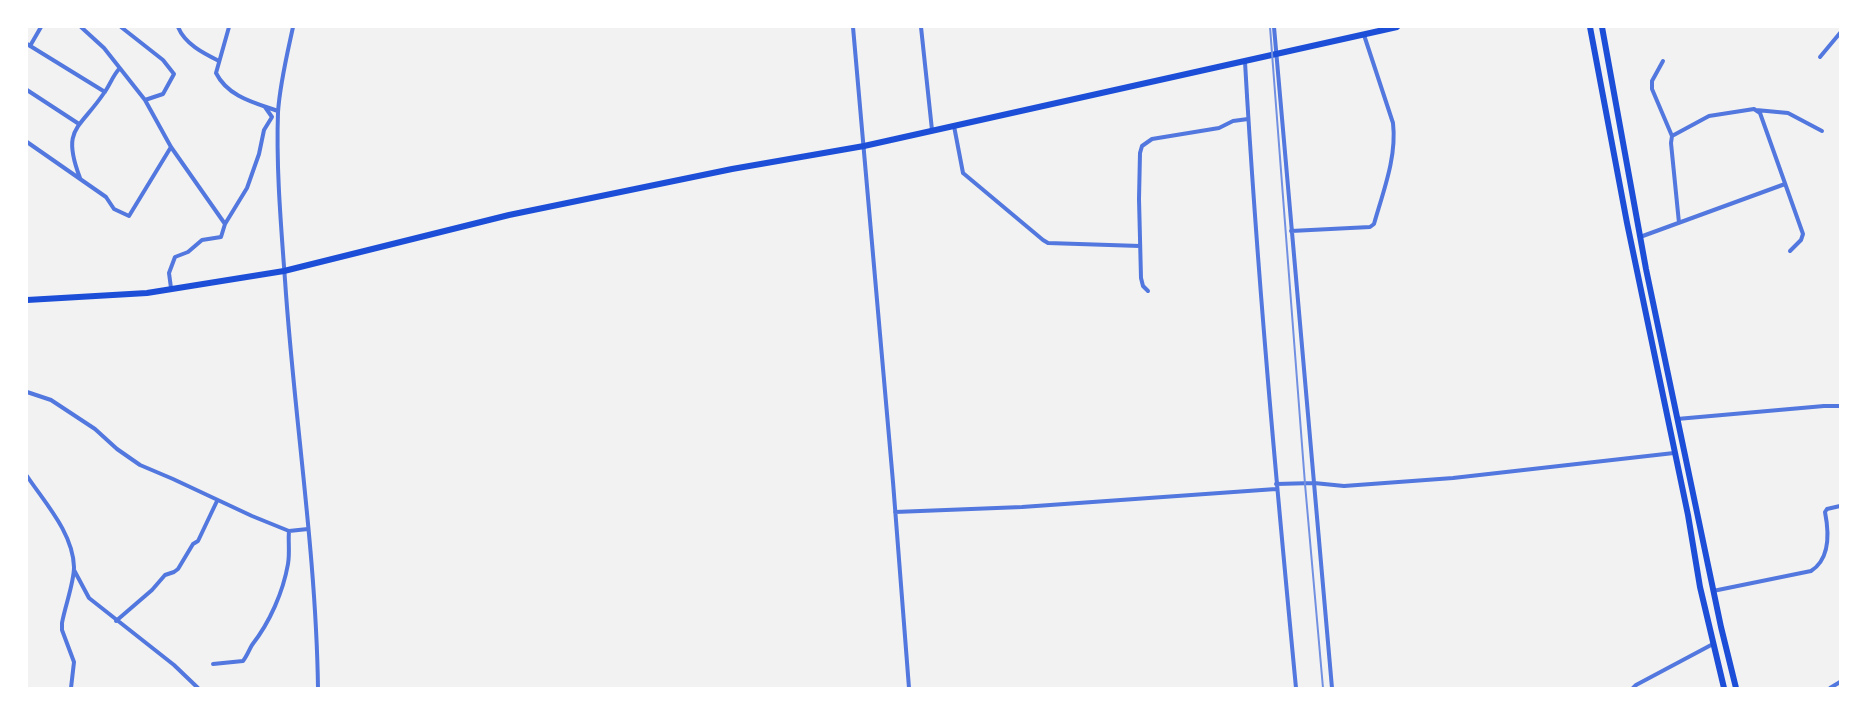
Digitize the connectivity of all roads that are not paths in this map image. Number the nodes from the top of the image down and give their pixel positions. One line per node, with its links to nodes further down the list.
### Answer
1 (41, 27): 15 (street)
2 (81, 27): 21 (street)
3 (121, 27): 24 (street)
4 (178, 27): 18 (street)
5 (229, 27): 18 (street)
6 (293, 27): 27 (street)
7 (853, 27): 35 (street)
8 (921, 27): 31 (street)
9 (1274, 27): 16 (street)
10 (1397, 27): 14 (main road)
11 (1590, 27): 52 (main road)
12 (1602, 27): 42 (main road)
13 (1840, 33): 17 (street)
14 (1364, 34): 16 (main road); 41 (street)
15 (28, 45): 23 (street)
16 (1277, 54): 20 (main road); 41 (street)
17 (1820, 57)
18 (219, 61): 25 (street)
19 (1663, 61): 33 (street)
20 (1245, 62): 28 (street); 30 (main road)
21 (120, 69): 23 (street); 24 (street)
22 (27, 90): 29 (street)
23 (105, 92): 29 (street)
24 (145, 100): 36 (street)
25 (265, 106): 27 (street); 40 (street)
26 (1755, 110): 32 (street); 33 (street); 38 (street)
27 (278, 111): 45 (street)
28 (1248, 119): 43 (street); 55 (street)
29 (79, 124): 37 (street)
30 (954, 126): 31 (main road); 43 (street)
31 (932, 131): 35 (main road)
32 (1822, 131)
33 (1672, 136): 39 (street)
34 (27, 142): 37 (street)
35 (864, 146): 45 (main road); 58 (street)
36 (171, 147): 37 (street); 40 (street)
37 (80, 179)
38 (1785, 184): 39 (street); 44 (street)
39 (1679, 223): 42 (street)
40 (225, 224): 46 (street)
41 (1291, 231): 54 (street)
42 (1640, 237): 51 (main road)
43 (1140, 246): 47 (street)
44 (1790, 252)
45 (284, 271): 46 (main road); 59 (street)
46 (171, 288): 48 (main road)
47 (1148, 291)
48 (27, 300)
49 (27, 392): 56 (street)
50 (1840, 406): 51 (street)
51 (1677, 419): 62 (main road)
52 (1674, 453): 54 (street); 64 (main road)
53 (27, 476): 61 (street)
54 (1314, 483): 55 (street); 74 (street)
55 (1276, 487): 58 (street); 73 (street)
56 (218, 501): 60 (street); 63 (street)
57 (1840, 506): 62 (street)
58 (895, 512): 72 (street)
59 (308, 529): 60 (street); 66 (street)
60 (289, 531): 65 (street)
61 (74, 569): 63 (street); 68 (street)
62 (1713, 591): 77 (main road)
63 (116, 621): 69 (street)
64 (1714, 644): 75 (street); 76 (main road)
65 (213, 664)
66 (318, 681): 70 (street); 71 (street)
67 (1840, 682): 78 (street)
68 (71, 688)
69 (198, 688)
70 (318, 688)
71 (323, 688)
72 (909, 688)
73 (1296, 688)
74 (1332, 688)
75 (1633, 688)
76 (1724, 688)
77 (1736, 688)
78 (1830, 688)

